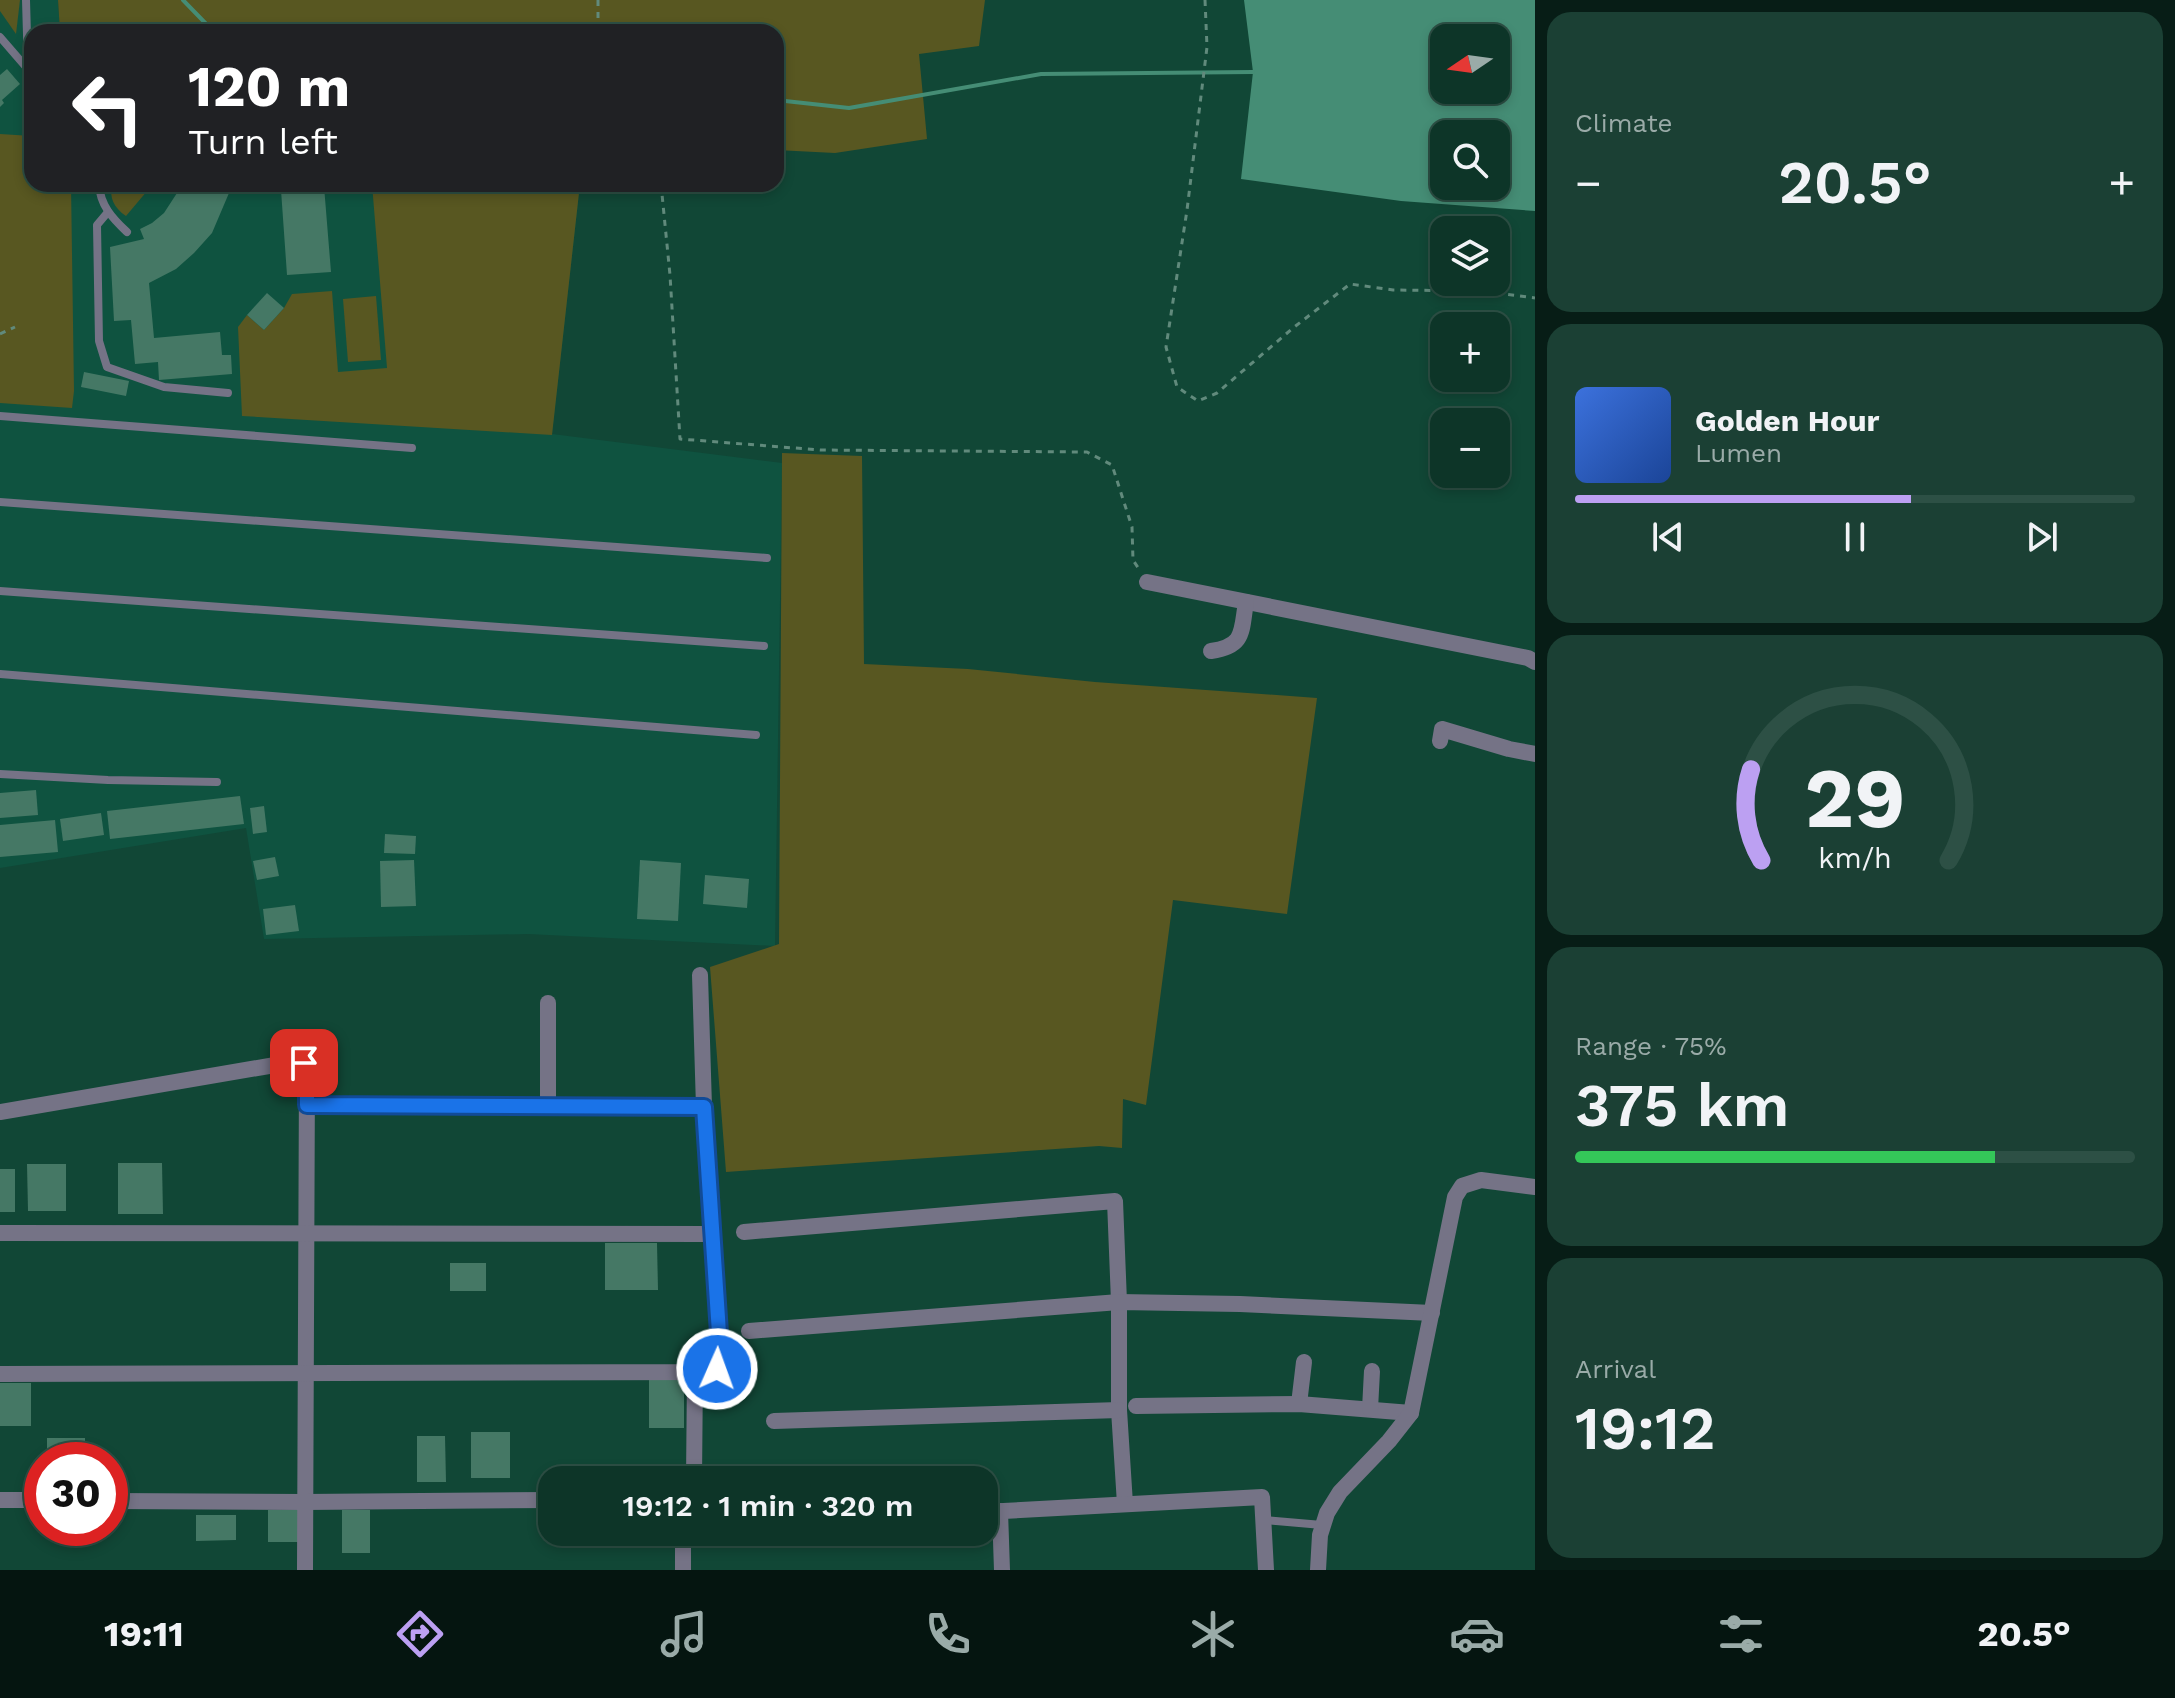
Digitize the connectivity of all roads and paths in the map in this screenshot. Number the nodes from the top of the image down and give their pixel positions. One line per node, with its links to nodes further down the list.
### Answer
1 (26, 0): 4 (lane)
2 (598, 0): 5 (path)
3 (1205, 0): 12 (path)
4 (27, 24)
5 (598, 24)
6 (0, 37): 7 (lane)
7 (24, 65)
8 (100, 192): 10 (lane)
9 (662, 192): 20 (path)
10 (108, 212): 11 (lane); 15 (lane)
11 (127, 232)
12 (1535, 298)
13 (15, 327): 14 (path)
14 (0, 334)
15 (228, 393)
16 (0, 416): 17 (lane)
17 (412, 448)
18 (0, 502): 19 (lane)
19 (767, 558)
20 (1147, 582): 22 (street)
21 (0, 591): 23 (lane)
22 (1246, 602): 24 (street); 25 (street)
23 (764, 646)
24 (1211, 651)
25 (1535, 662)
26 (0, 674): 27 (lane)
27 (756, 735)
28 (1440, 741): 29 (street)
29 (1535, 754)
30 (0, 774): 31 (lane)
31 (217, 782)
32 (700, 975): 36 (street)
33 (548, 1003): 35 (street)
34 (307, 1105): 35 (street); 37 (street); 39 (street)
35 (548, 1106): 36 (street)
36 (704, 1107): 42 (street)
37 (0, 1112)
38 (1535, 1187): 44 (street)
39 (305, 1232): 41 (street); 42 (street); 49 (street)
40 (744, 1232): 43 (street)
41 (0, 1233)
42 (713, 1234): 47 (street)
43 (1119, 1302): 44 (street); 45 (street); 52 (street)
44 (1432, 1313): 54 (street)
45 (749, 1331)
46 (1304, 1362): 51 (street)
47 (695, 1371): 49 (street); 56 (street)
48 (1372, 1371): 53 (street)
49 (305, 1372): 50 (street); 61 (street)
50 (0, 1374)
51 (1299, 1404): 52 (street); 53 (street)
52 (1127, 1408): 55 (street); 62 (street)
53 (1370, 1409): 54 (street)
54 (1411, 1413): 65 (street)
55 (774, 1421)
56 (694, 1466)
57 (0, 1500): 58 (street)
58 (24, 1500)
59 (538, 1500): 61 (street)
60 (128, 1501): 61 (street)
61 (304, 1502): 68 (street)
62 (1125, 1504): 63 (street); 64 (street)
63 (998, 1511)
64 (1263, 1520): 65 (lane); 71 (street)
65 (1323, 1525): 72 (street)
66 (683, 1546): 69 (street)
67 (998, 1546): 70 (street)
68 (305, 1570)
69 (683, 1570)
70 (1002, 1570)
71 (1266, 1570)
72 (1318, 1570)

